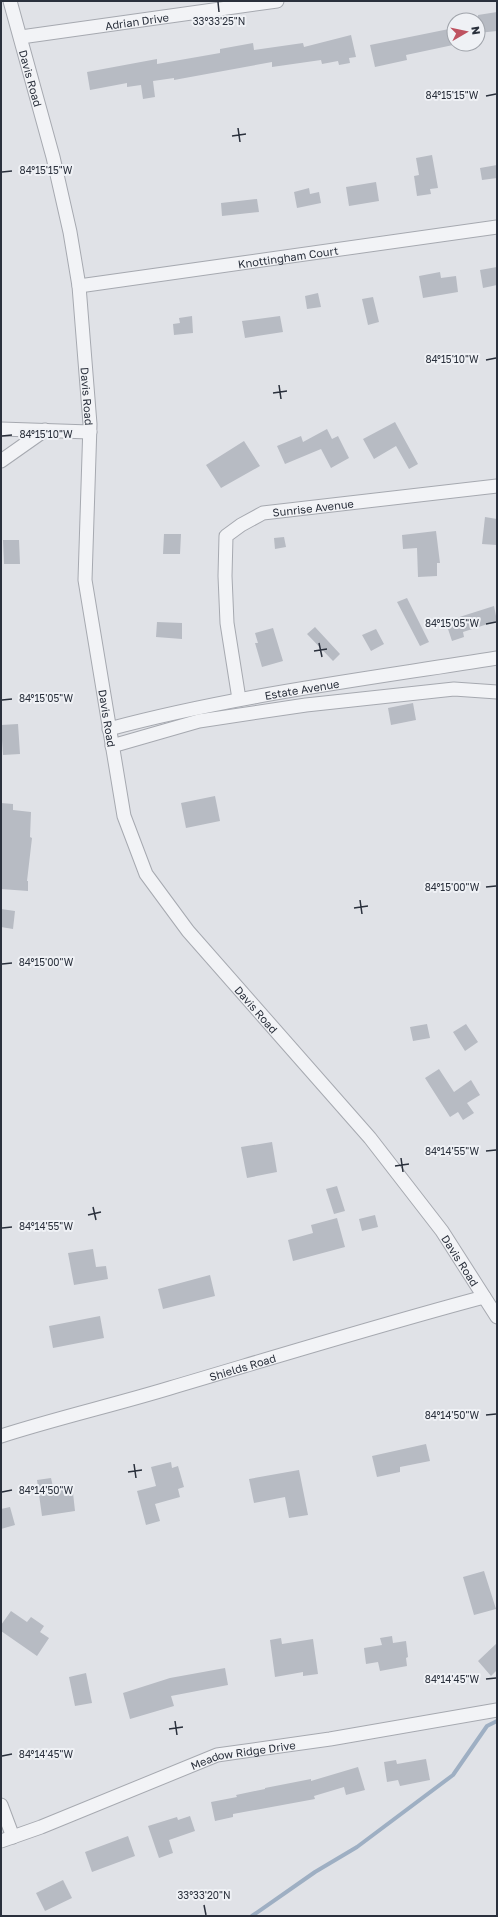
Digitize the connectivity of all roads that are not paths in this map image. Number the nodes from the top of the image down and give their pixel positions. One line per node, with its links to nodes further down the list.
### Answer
1 (10, 1): 4 (street, Davis Road)
2 (277, 1): 3 (street, Adrian Drive)
3 (238, 4): 4 (street, Adrian Drive)
4 (21, 37): 6 (street, Davis Road)
5 (497, 228): 6 (street, Knottingham Court)
6 (79, 286): 9 (street, Davis Road)
7 (1, 429): 8 (street)
8 (45, 430): 9 (street); 10 (street)
9 (90, 432): 15 (street, Davis Road)
10 (1, 461)
11 (497, 486): 14 (street, Sunrise Avenue)
12 (497, 658): 14 (street, Estate Avenue)
13 (497, 692): 16 (street)
14 (239, 699): 15 (street, Estate Avenue)
15 (109, 729): 16 (street, Davis Road)
16 (112, 746): 17 (street, Davis Road)
17 (484, 1297): 18 (street, Davis Road); 19 (street, Shields Road)
18 (497, 1317)
19 (1, 1436)
20 (497, 1710): 22 (street, Meadow Ridge Drive)
21 (1, 1805): 22 (street)
22 (7, 1839)

